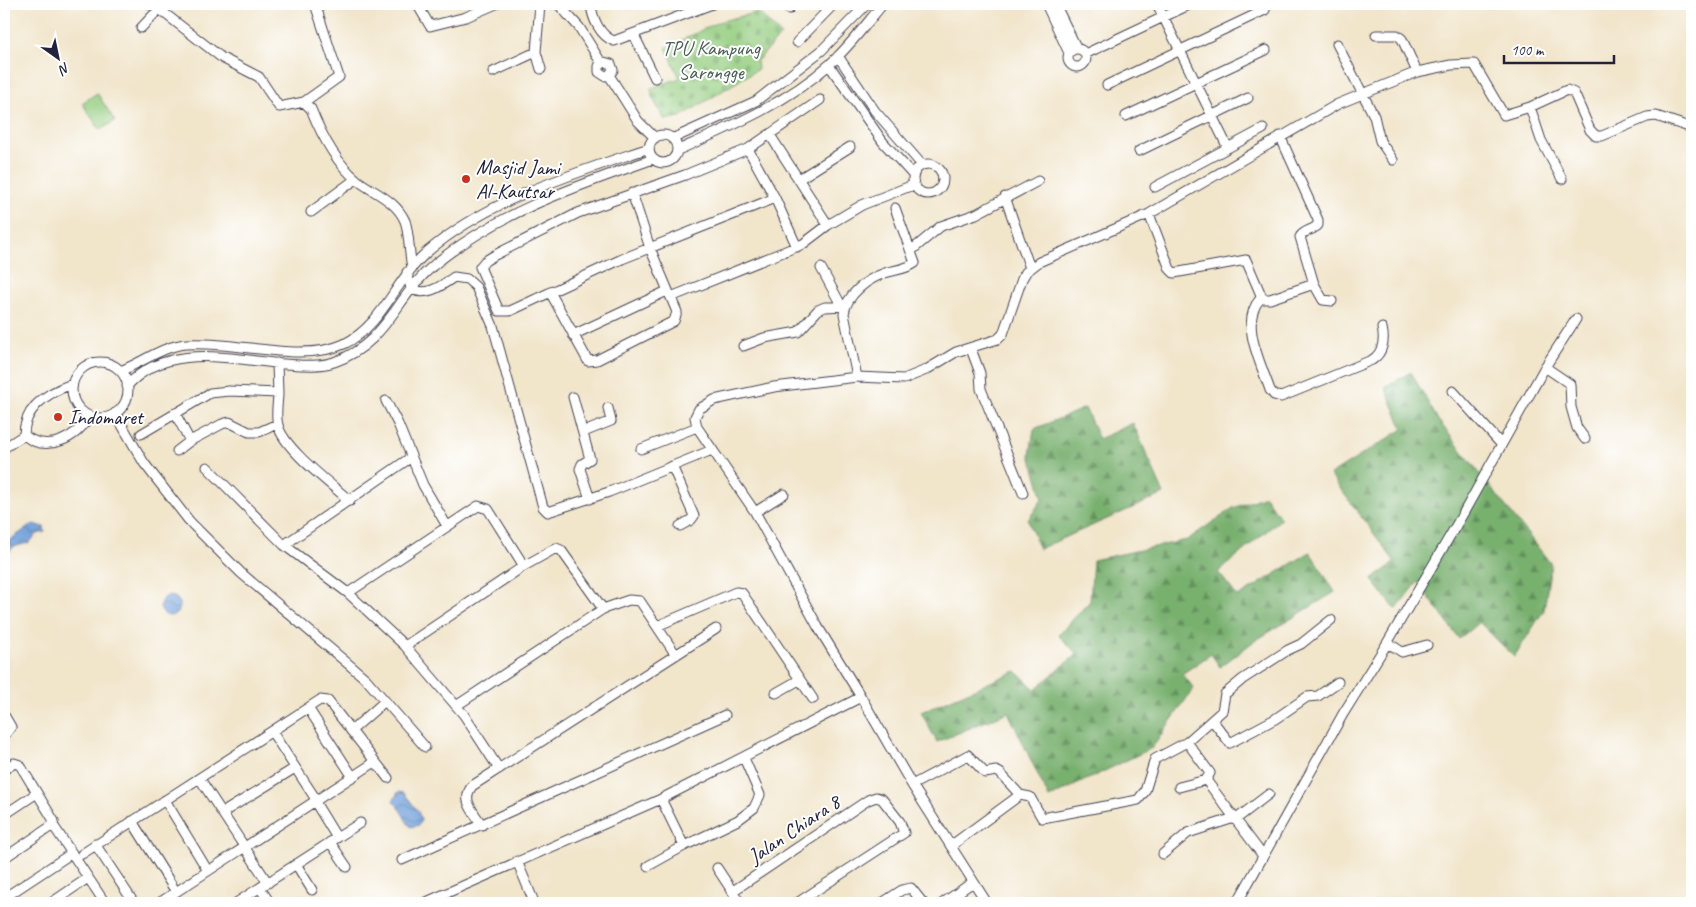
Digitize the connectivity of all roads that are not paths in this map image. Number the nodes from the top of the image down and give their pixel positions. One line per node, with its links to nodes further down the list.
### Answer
1 (150, 4): 16 (street)
2 (315, 4): 41 (street)
3 (417, 4): 4 (street)
4 (496, 4)
5 (540, 4): 26 (street)
6 (558, 4): 51 (street)
7 (591, 4): 21 (street)
8 (712, 4): 21 (street)
9 (834, 4): 22 (street)
10 (867, 4): 31 (street)
11 (883, 4): 28 (street)
12 (1046, 4): 27 (street)
13 (1055, 4): 27 (street)
14 (1157, 4): 18 (street)
15 (1191, 4): 18 (street)
16 (159, 9): 19 (street); 41 (street)
17 (1265, 10): 24 (street)
18 (1164, 17): 24 (street); 27 (street)
19 (141, 28)
20 (1376, 34): 33 (street)
21 (634, 35): 34 (street)
22 (797, 42)
23 (1337, 44): 38 (street)
24 (1180, 50): 36 (street); 37 (street)
25 (1266, 50): 36 (street)
26 (536, 52): 30 (street); 32 (street)
27 (1077, 52)
28 (838, 56): 29 (street); 43 (street)
29 (829, 65): 35 (street); 46 (street)
30 (541, 69)
31 (797, 70): 35 (street); 52 (street)
32 (494, 72)
33 (1416, 72): 38 (street); 42 (street)
34 (655, 78)
35 (807, 81): 57 (street)
36 (1196, 83): 44 (street); 45 (street)
37 (1107, 85)
38 (1362, 95): 50 (street); 60 (street)
39 (1248, 98): 44 (street)
40 (820, 100): 49 (street)
41 (304, 102): 62 (street)
42 (1530, 107): 47 (street); 64 (street)
43 (875, 110): 46 (street); 61 (street)
44 (1212, 115): 55 (street); 58 (street)
45 (1126, 116)
46 (865, 118): 65 (street)
47 (1689, 127)
48 (1263, 129): 55 (street)
49 (770, 135): 56 (street); 63 (street)
50 (1280, 136): 73 (street); 81 (street)
51 (655, 138): 52 (street); 54 (street)
52 (674, 138): 57 (street)
53 (850, 147): 63 (street)
54 (649, 148): 59 (street); 80 (street)
55 (1228, 148): 67 (street)
56 (748, 149): 68 (street); 70 (street)
57 (678, 150): 59 (street)
58 (1139, 151)
59 (653, 159): 82 (street)
60 (1393, 160)
61 (922, 165): 65 (street); 65 (street)
62 (356, 179): 72 (street); 80 (street)
63 (799, 179): 74 (street)
64 (1562, 179)
65 (913, 180): 74 (street)
66 (1038, 181): 69 (street)
67 (1155, 187)
68 (632, 193): 76 (street); 83 (street)
69 (1005, 197): 77 (street); 79 (street)
70 (775, 198): 75 (street); 76 (street)
71 (895, 208): 77 (street)
72 (311, 212)
73 (1149, 214): 79 (street); 85 (street)
74 (828, 225): 75 (street)
75 (797, 247): 84 (street)
76 (650, 248): 83 (street); 84 (street)
77 (912, 250): 87 (street)
78 (821, 268): 87 (street)
79 (1030, 268): 92 (street)
80 (409, 269): 82 (street); 95 (street)
81 (1314, 284): 85 (street); 86 (street)
82 (411, 289): 93 (street); 124 (street)
83 (550, 292): 90 (street)
84 (669, 294): 90 (street); 90 (street)
85 (1260, 299): 89 (street)
86 (1332, 301)
87 (843, 305): 91 (street); 96 (street)
88 (1576, 319): 94 (street)
89 (1382, 328)
90 (574, 335)
91 (743, 346)
92 (971, 348): 96 (street); 122 (street)
93 (277, 363): 98 (street); 100 (street)
94 (1545, 367): 112 (street); 114 (street)
95 (120, 371): 97 (street); 98 (street)
96 (857, 377): 108 (street)
97 (72, 384): 106 (street); 111 (street)
98 (127, 386): 104 (street)
99 (1453, 391): 114 (street)
100 (278, 393): 105 (street); 107 (street)
101 (573, 396): 109 (street)
102 (386, 401): 119 (street)
103 (608, 408): 109 (street)
104 (115, 413): 106 (street); 145 (street)
105 (175, 413): 110 (street); 113 (street)
106 (89, 416): 111 (street)
107 (277, 424): 113 (street); 125 (street)
108 (698, 427): 116 (street); 117 (street)
109 (584, 432): 124 (street)
110 (141, 434)
111 (24, 435): 115 (street)
112 (1584, 440)
113 (190, 441): 118 (street)
114 (1501, 444): 138 (street)
115 (4, 448)
116 (641, 448)
117 (712, 450): 120 (street); 126 (street)
118 (177, 451)
119 (410, 458): 125 (street); 127 (street)
120 (672, 466): 124 (street); 128 (street)
121 (207, 467): 129 (street)
122 (1023, 493)
123 (784, 494): 126 (street)
124 (590, 499)
125 (350, 501): 129 (street)
126 (755, 512): 143 (street)
127 (447, 526): 130 (street); 131 (street)
128 (680, 526)
129 (284, 545): 131 (street)
130 (524, 566): 132 (street); 137 (street)
131 (348, 593): 137 (street)
132 (603, 609): 134 (street); 146 (street)
133 (1331, 620): 150 (street)
134 (657, 626): 139 (street); 140 (street)
135 (716, 629): 139 (street)
136 (1427, 645): 138 (street)
137 (405, 646): 146 (street)
138 (1390, 646): 187 (street)
139 (676, 655): 159 (street)
140 (800, 680): 142 (street); 144 (street)
141 (1338, 682): 150 (street)
142 (776, 693)
143 (861, 697): 156 (street); 165 (street)
144 (812, 699)
145 (385, 701): 151 (street); 155 (street)
146 (456, 706): 159 (street)
147 (308, 708): 151 (street); 152 (street); 161 (street)
148 (4, 715): 153 (street)
149 (725, 715): 179 (street)
150 (1212, 720): 154 (street)
151 (351, 731): 157 (street)
152 (272, 732): 158 (street); 162 (street)
153 (4, 736)
154 (1187, 742): 164 (street); 169 (street)
155 (425, 747)
156 (744, 758): 170 (street); 183 (street)
157 (375, 762): 161 (street); 163 (street)
158 (295, 768): 172 (street); 173 (street)
159 (499, 769): 179 (street)
160 (4, 770): 167 (street)
161 (353, 776): 172 (street)
162 (200, 778): 171 (street); 173 (street)
163 (388, 778)
164 (1206, 780): 166 (street); 175 (street)
165 (912, 785): 169 (street); 182 (street)
166 (1179, 787)
167 (37, 793): 174 (street); 178 (street)
168 (1269, 794): 175 (street)
169 (1020, 795): 182 (street)
170 (661, 799): 183 (street); 190 (street)
171 (165, 800): 176 (street); 195 (street)
172 (316, 802): 180 (street); 184 (street)
173 (222, 812): 184 (street)
174 (4, 815)
175 (1235, 819): 186 (street); 187 (street)
176 (132, 821): 181 (street); 201 (street)
177 (360, 823): 180 (street)
178 (53, 825): 185 (street); 188 (street)
179 (482, 825): 189 (street)
180 (333, 840): 191 (street); 193 (street)
181 (96, 844): 185 (street); 207 (street)
182 (952, 845): 197 (street)
183 (684, 846): 192 (street)
184 (245, 848): 195 (street); 198 (street)
185 (77, 854): 196 (street); 202 (street)
186 (1163, 854)
187 (1262, 856): 218 (street)
188 (4, 858)
189 (402, 860)
190 (517, 861): 203 (street); 211 (street)
191 (296, 864): 198 (street); 199 (street)
192 (648, 866)
193 (347, 867)
194 (718, 868): 200 (street)
195 (208, 871): 201 (street)
196 (88, 878): 205 (street); 206 (street)
197 (973, 882): 216 (street); 217 (street)
198 (264, 885): 209 (street); 210 (street)
199 (312, 890)
200 (733, 891): 212 (street); 213 (street, Jalan Chiara 8)
201 (176, 892): 208 (street)
202 (4, 898): 204 (street)
203 (534, 902)
204 (7, 903)
205 (51, 903)
206 (105, 903)
207 (134, 903)
208 (159, 903)
209 (236, 903)
210 (270, 903)
211 (424, 903)
212 (740, 903)
213 (797, 903)
214 (882, 903): 215 (street)
215 (923, 903)
216 (943, 903)
217 (987, 903)
218 (1237, 903)

